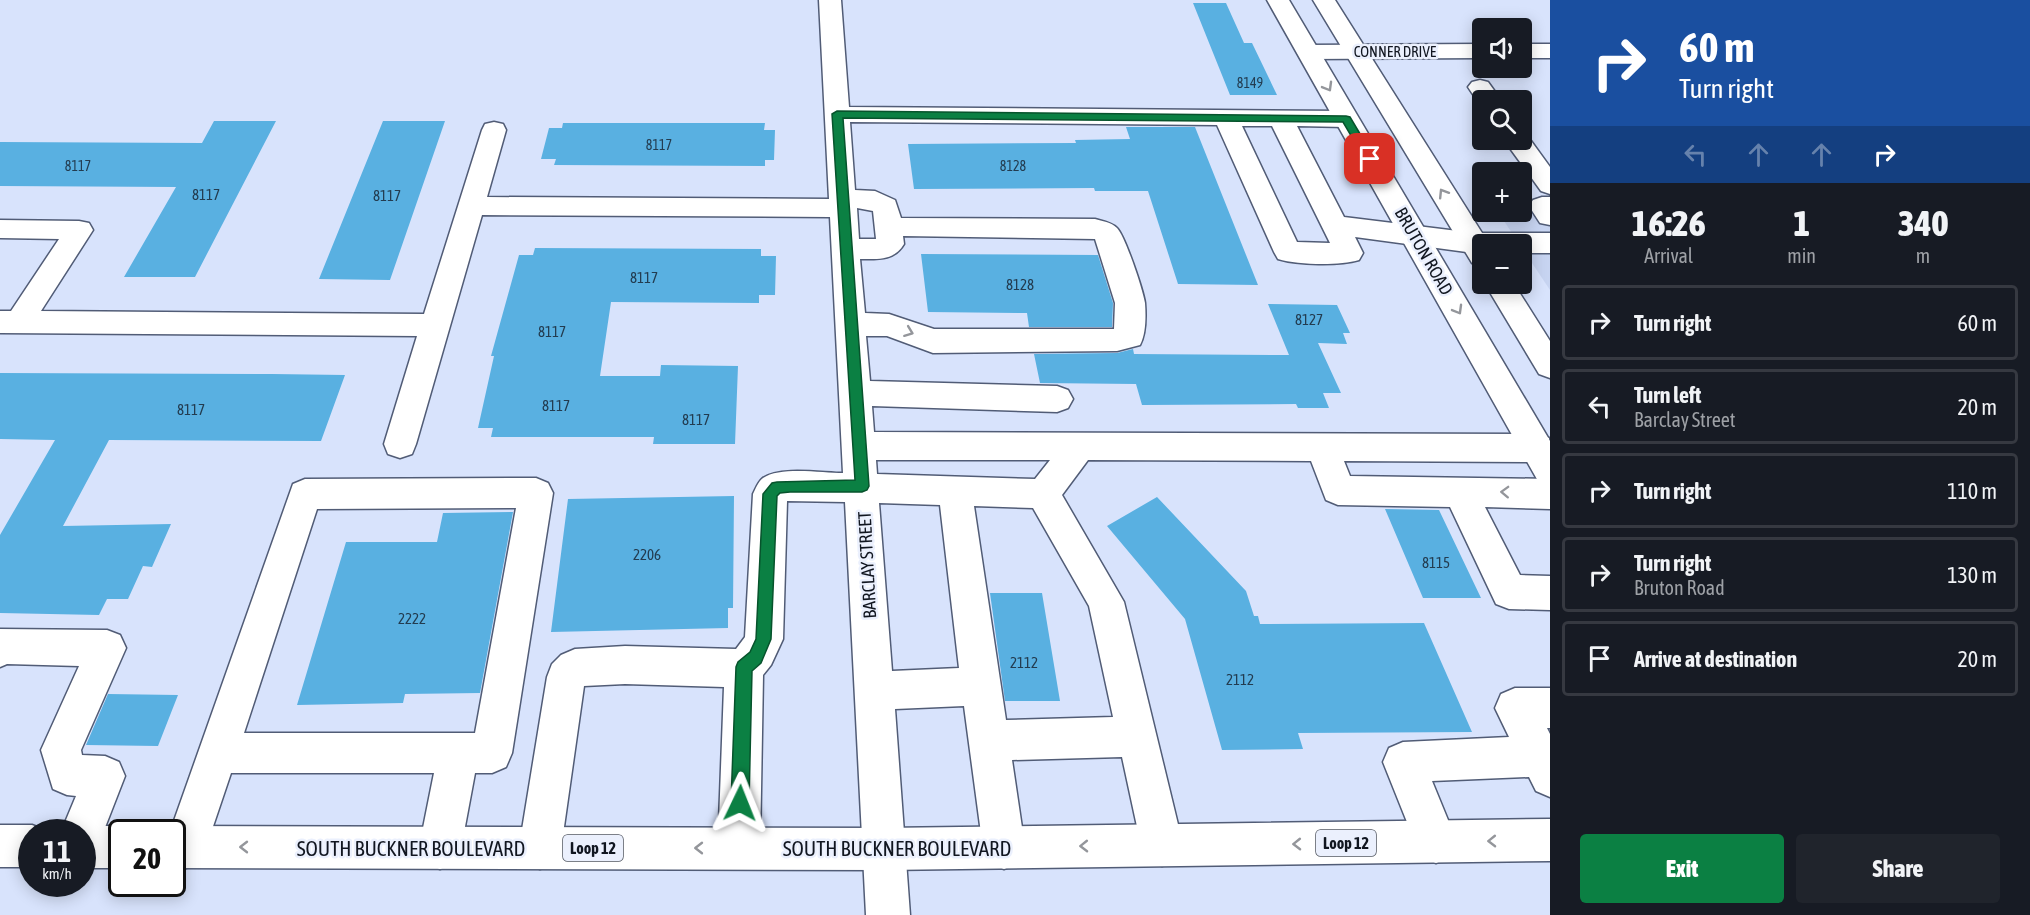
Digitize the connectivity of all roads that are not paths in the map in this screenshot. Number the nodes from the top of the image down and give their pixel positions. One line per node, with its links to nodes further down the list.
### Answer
1 (830, 0): 7 (main road, BARCLAY STREET)
2 (1278, 0): 6 (main road, BRUTON ROAD)
3 (1324, 0): 4 (main road)
4 (1356, 51): 5 (main road, CONNER DRIVE); 6 (main road, CONNER DRIVE); 22 (main road, one-way to 4)
5 (1472, 51)
6 (1308, 52): 10 (main road, BRUTON ROAD, one-way to 10)
7 (837, 114): 8 (main road); 14 (main road, BARCLAY STREET)
8 (1226, 118): 9 (main road); 18 (main road)
9 (1280, 118): 10 (main road); 18 (main road)
10 (1346, 119): 21 (main road, BRUTON ROAD)
11 (494, 130): 15 (main road)
12 (1524, 150): 13 (main road)
13 (1550, 185)
14 (843, 203): 15 (main road); 19 (main road); 25 (main road, BARCLAY STREET)
15 (471, 206): 30 (main road)
16 (1550, 206): 17 (main road)
17 (1550, 216)
18 (1335, 225): 21 (main road)
19 (889, 227): 25 (main road); 29 (main road, one-way to 19)
20 (0, 229): 28 (main road)
21 (1416, 237): 26 (main road); 39 (main road, BRUTON ROAD, one-way to 39)
22 (1472, 240)
23 (1550, 243): 24 (main road)
24 (1532, 245)
25 (846, 249): 29 (main road, BARCLAY STREET)
26 (1472, 249)
27 (1505, 294): 31 (main road)
28 (9, 322): 30 (main road)
29 (851, 324): 32 (main road, BARCLAY STREET)
30 (436, 325): 34 (main road)
31 (1550, 366)
32 (856, 393): 33 (main road); 35 (main road, BARCLAY STREET)
33 (1057, 399)
34 (400, 444)
35 (860, 446): 36 (main road); 40 (main road, BARCLAY STREET)
36 (1080, 446): 37 (main road); 44 (main road)
37 (1323, 448): 38 (main road); 42 (main road)
38 (1395, 448): 39 (main road); 42 (main road)
39 (1544, 460)
40 (862, 486): 41 (main road); 48 (main road); 50 (main road, BARCLAY STREET)
41 (955, 490): 44 (main road); 49 (main road)
42 (1413, 490): 43 (main road)
43 (1460, 490): 45 (main road, one-way to 43); 46 (main road)
44 (1043, 494): 52 (main road)
45 (1550, 494)
46 (1550, 593)
47 (0, 649): 57 (main road)
48 (744, 667): 66 (main road); 67 (main road)
49 (981, 686): 50 (main road); 53 (main road)
50 (874, 691): 69 (main road, BARCLAY STREET)
51 (1550, 708): 56 (main road)
52 (1137, 737): 53 (main road); 61 (main road)
53 (988, 740): 68 (main road)
54 (217, 753): 55 (main road); 55 (main road); 58 (main road)
55 (458, 753): 65 (main road)
56 (1545, 767): 60 (main road)
57 (88, 819)
58 (186, 830)
59 (1550, 840): 60 (main road, SOUTH BUCKNER BOULEVARD / Loop 12, one-way to 60)
60 (1436, 842): 61 (main road, SOUTH BUCKNER BOULEVARD / Loop 12, one-way to 61)
61 (1162, 845): 68 (main road, SOUTH BUCKNER BOULEVARD / Loop 12, one-way to 68)
62 (0, 846): 63 (main road)
63 (18, 846)
64 (186, 847): 65 (main road, SOUTH BUCKNER BOULEVARD / Loop 12, one-way to 64)
65 (440, 848): 66 (main road, SOUTH BUCKNER BOULEVARD / Loop 12)
66 (540, 848): 67 (main road, SOUTH BUCKNER BOULEVARD / Loop 12, one-way to 66)
67 (739, 848): 69 (main road, SOUTH BUCKNER BOULEVARD / Loop 12)
68 (1004, 848): 69 (main road, SOUTH BUCKNER BOULEVARD / Loop 12)
69 (884, 849): 70 (main road, BARCLAY STREET)
70 (888, 915)

